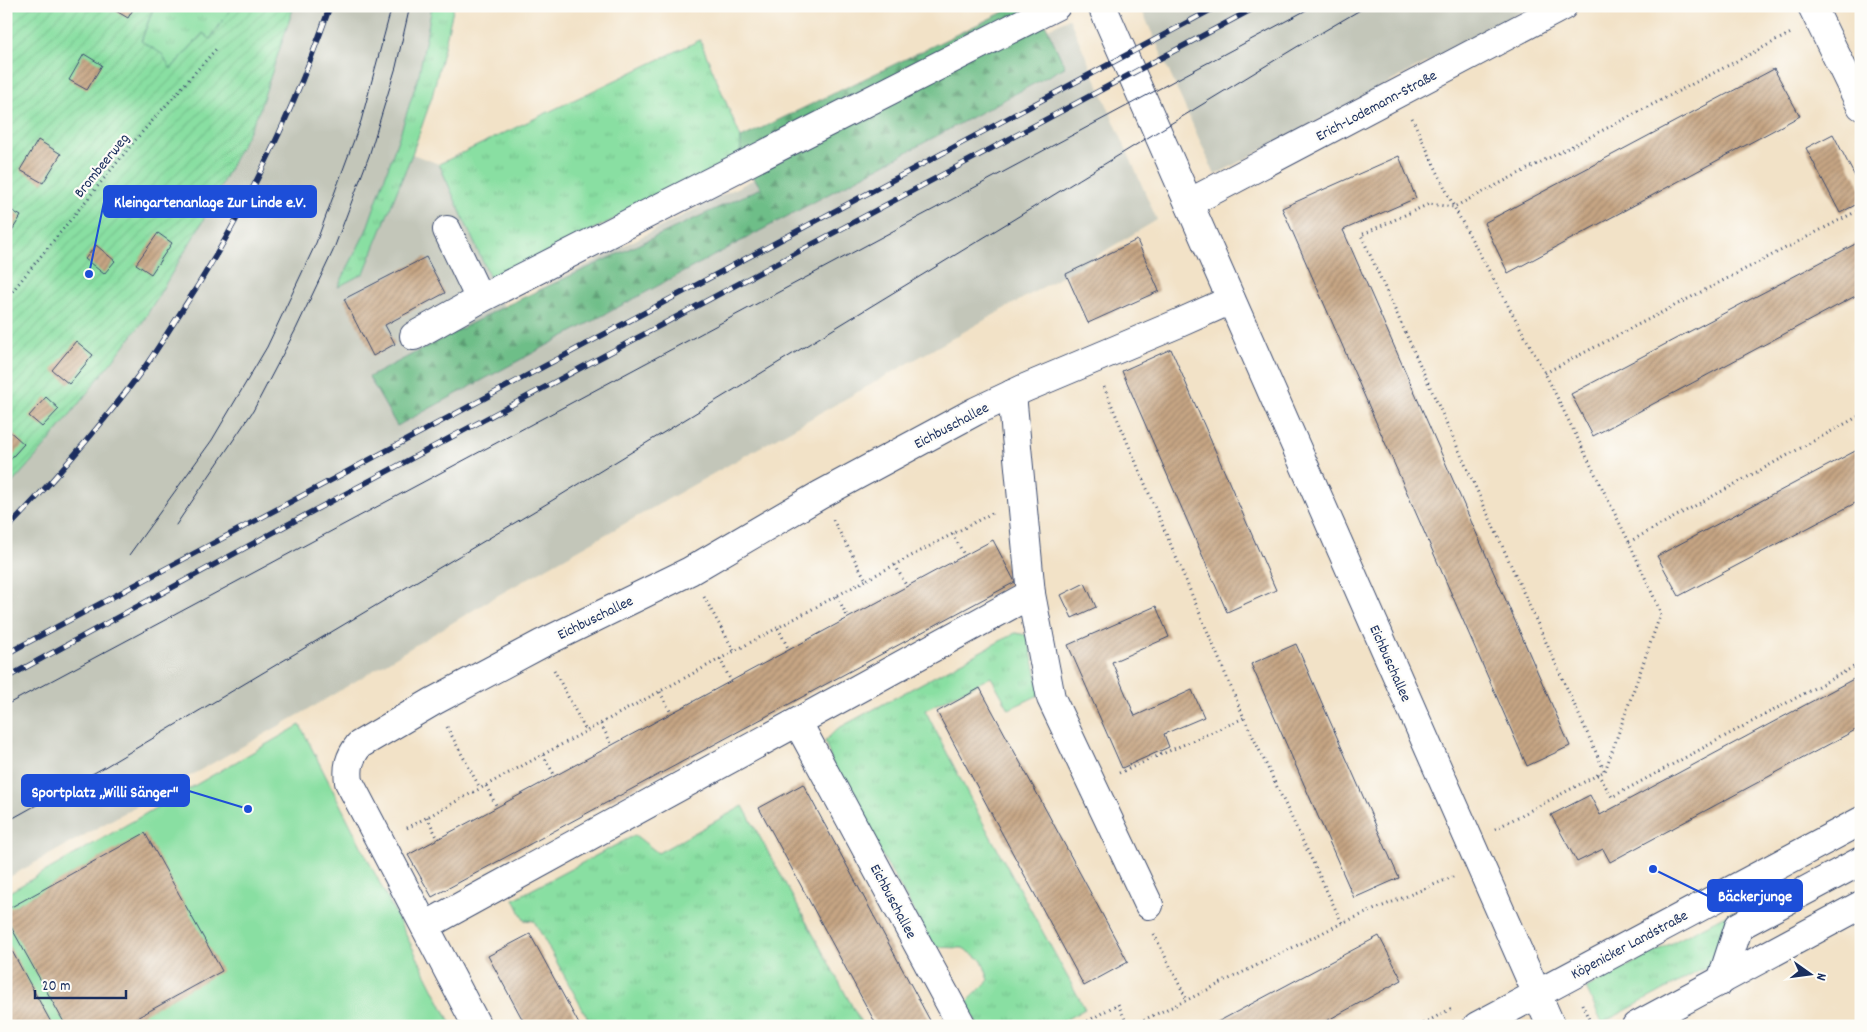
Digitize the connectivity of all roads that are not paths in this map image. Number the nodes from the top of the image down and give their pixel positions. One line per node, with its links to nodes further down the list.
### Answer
1 (1056, 6): 8 (street)
2 (1102, 6): 6 (street, Eichbuschallee)
3 (1563, 6): 6 (street, Erich-Lodemann-Straße)
4 (1815, 13): 5 (street)
5 (1861, 106)
6 (1189, 203): 9 (street, Eichbuschallee)
7 (447, 230): 8 (street)
8 (480, 299): 10 (street)
9 (1231, 300): 11 (street, Eichbuschallee); 20 (street, Eichbuschallee)
10 (414, 336)
11 (1012, 394): 12 (street, Eichbuschallee); 18 (street, Eichbuschallee)
12 (1031, 594): 13 (street); 17 (street, Eichbuschallee)
13 (798, 723): 18 (street); 22 (street, Eichbuschallee)
14 (1861, 821): 20 (street, Köpenicker Landstraße)
15 (1861, 861): 19 (street)
16 (1861, 905): 19 (street)
17 (1149, 906)
18 (425, 926): 21 (street, Eichbuschallee)
19 (1721, 980): 25 (street)
20 (1537, 994): 23 (street, Köpenicker Landstraße); 24 (street, Eichbuschallee)
21 (477, 1026)
22 (962, 1026)
23 (1476, 1026)
24 (1551, 1026)
25 (1636, 1026)

